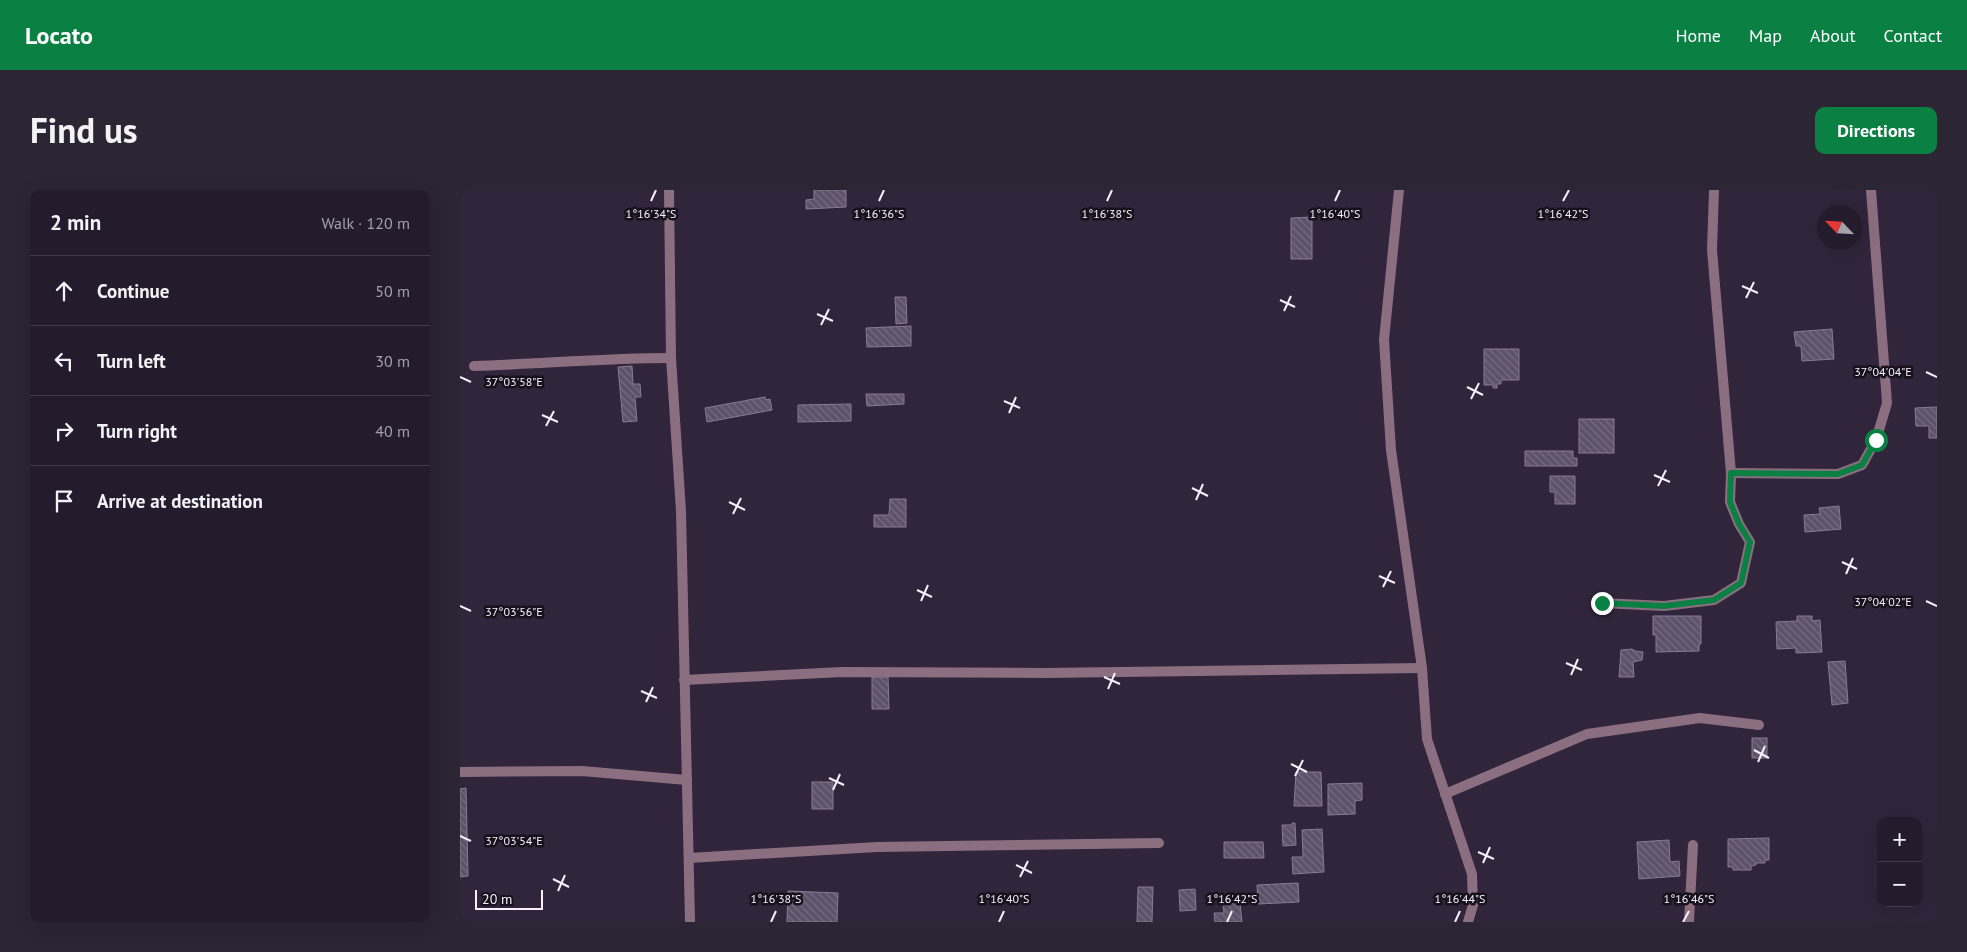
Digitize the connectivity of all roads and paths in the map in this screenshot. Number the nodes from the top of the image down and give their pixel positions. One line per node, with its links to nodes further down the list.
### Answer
1 (669, 190): 5 (street)
2 (1399, 190): 9 (street)
3 (1714, 190): 7 (street)
4 (1871, 190): 7 (street)
5 (671, 358): 6 (street); 10 (street)
6 (474, 366)
7 (1731, 473): 8 (street)
8 (1602, 603)
9 (1422, 668): 10 (street); 14 (street)
10 (684, 680): 13 (street)
11 (1758, 725): 14 (street)
12 (460, 772): 13 (street)
13 (687, 780): 17 (street)
14 (1445, 794): 19 (street)
15 (1159, 843): 17 (street)
16 (1693, 845): 20 (street)
17 (689, 858): 18 (street)
18 (690, 922)
19 (1468, 922)
20 (1689, 922)

